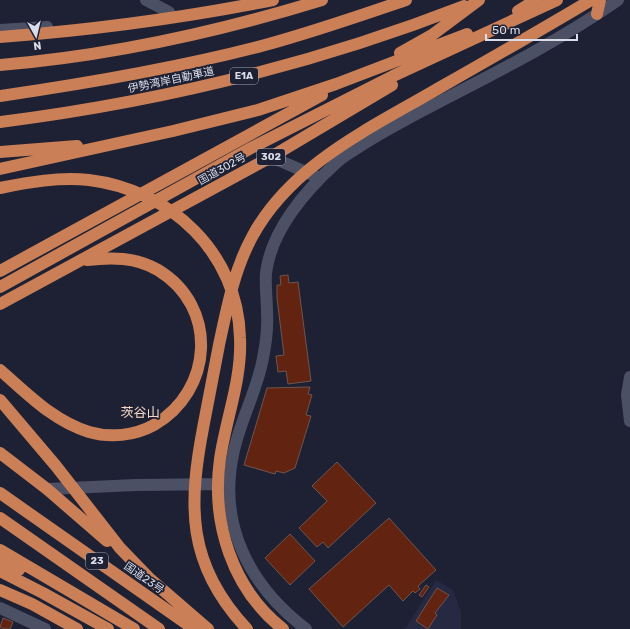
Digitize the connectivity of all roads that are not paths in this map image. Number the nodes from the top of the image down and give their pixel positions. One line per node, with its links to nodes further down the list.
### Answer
1 (146, 0): 13 (street)
2 (250, 0): 13 (street)
3 (273, 0): 16 (highway)
4 (322, 0): 17 (highway)
5 (406, 0): 20 (highway, 伊勢湾岸自動車道 / E1A)
6 (480, 0): 21 (highway, 伊勢湾岸自動車道 / E1A); 28 (highway, 国道302号 / 302)
7 (536, 0): 24 (highway, 国道302号 / 302)
8 (554, 0): 22 (highway)
9 (557, 0): 29 (highway)
10 (591, 0): 54 (highway)
11 (600, 0): 14 (highway)
12 (618, 0): 14 (street)
13 (169, 12): 15 (street)
14 (597, 14): 26 (street)
15 (0, 30)
16 (0, 37)
17 (86, 54): 18 (highway); 19 (highway)
18 (0, 59)
19 (0, 65)
20 (0, 96)
21 (0, 122)
22 (174, 131): 23 (highway); 25 (highway)
23 (0, 152)
24 (271, 156): 26 (street); 31 (highway, 国道302号 / 302)
25 (0, 169)
26 (319, 178): 37 (street)
27 (0, 188): 55 (highway)
28 (0, 271)
29 (0, 286)
30 (0, 296): 32 (highway)
31 (0, 304)
32 (0, 370)
33 (630, 377): 35 (street)
34 (0, 400): 53 (highway)
35 (630, 421)
36 (0, 453): 38 (highway)
37 (229, 484): 38 (street); 56 (street)
38 (47, 489): 52 (highway)
39 (0, 493): 51 (highway, 国道23号 / 23)
40 (0, 518): 50 (highway, 23)
41 (0, 550): 49 (highway)
42 (0, 560): 49 (highway)
43 (0, 571): 48 (highway)
44 (0, 590): 47 (highway)
45 (0, 608): 46 (street)
46 (45, 629)
47 (78, 629)
48 (108, 629)
49 (135, 629)
50 (159, 629)
51 (194, 629)
52 (202, 629)
53 (208, 629)
54 (247, 629)
55 (283, 629)
56 (306, 629)

